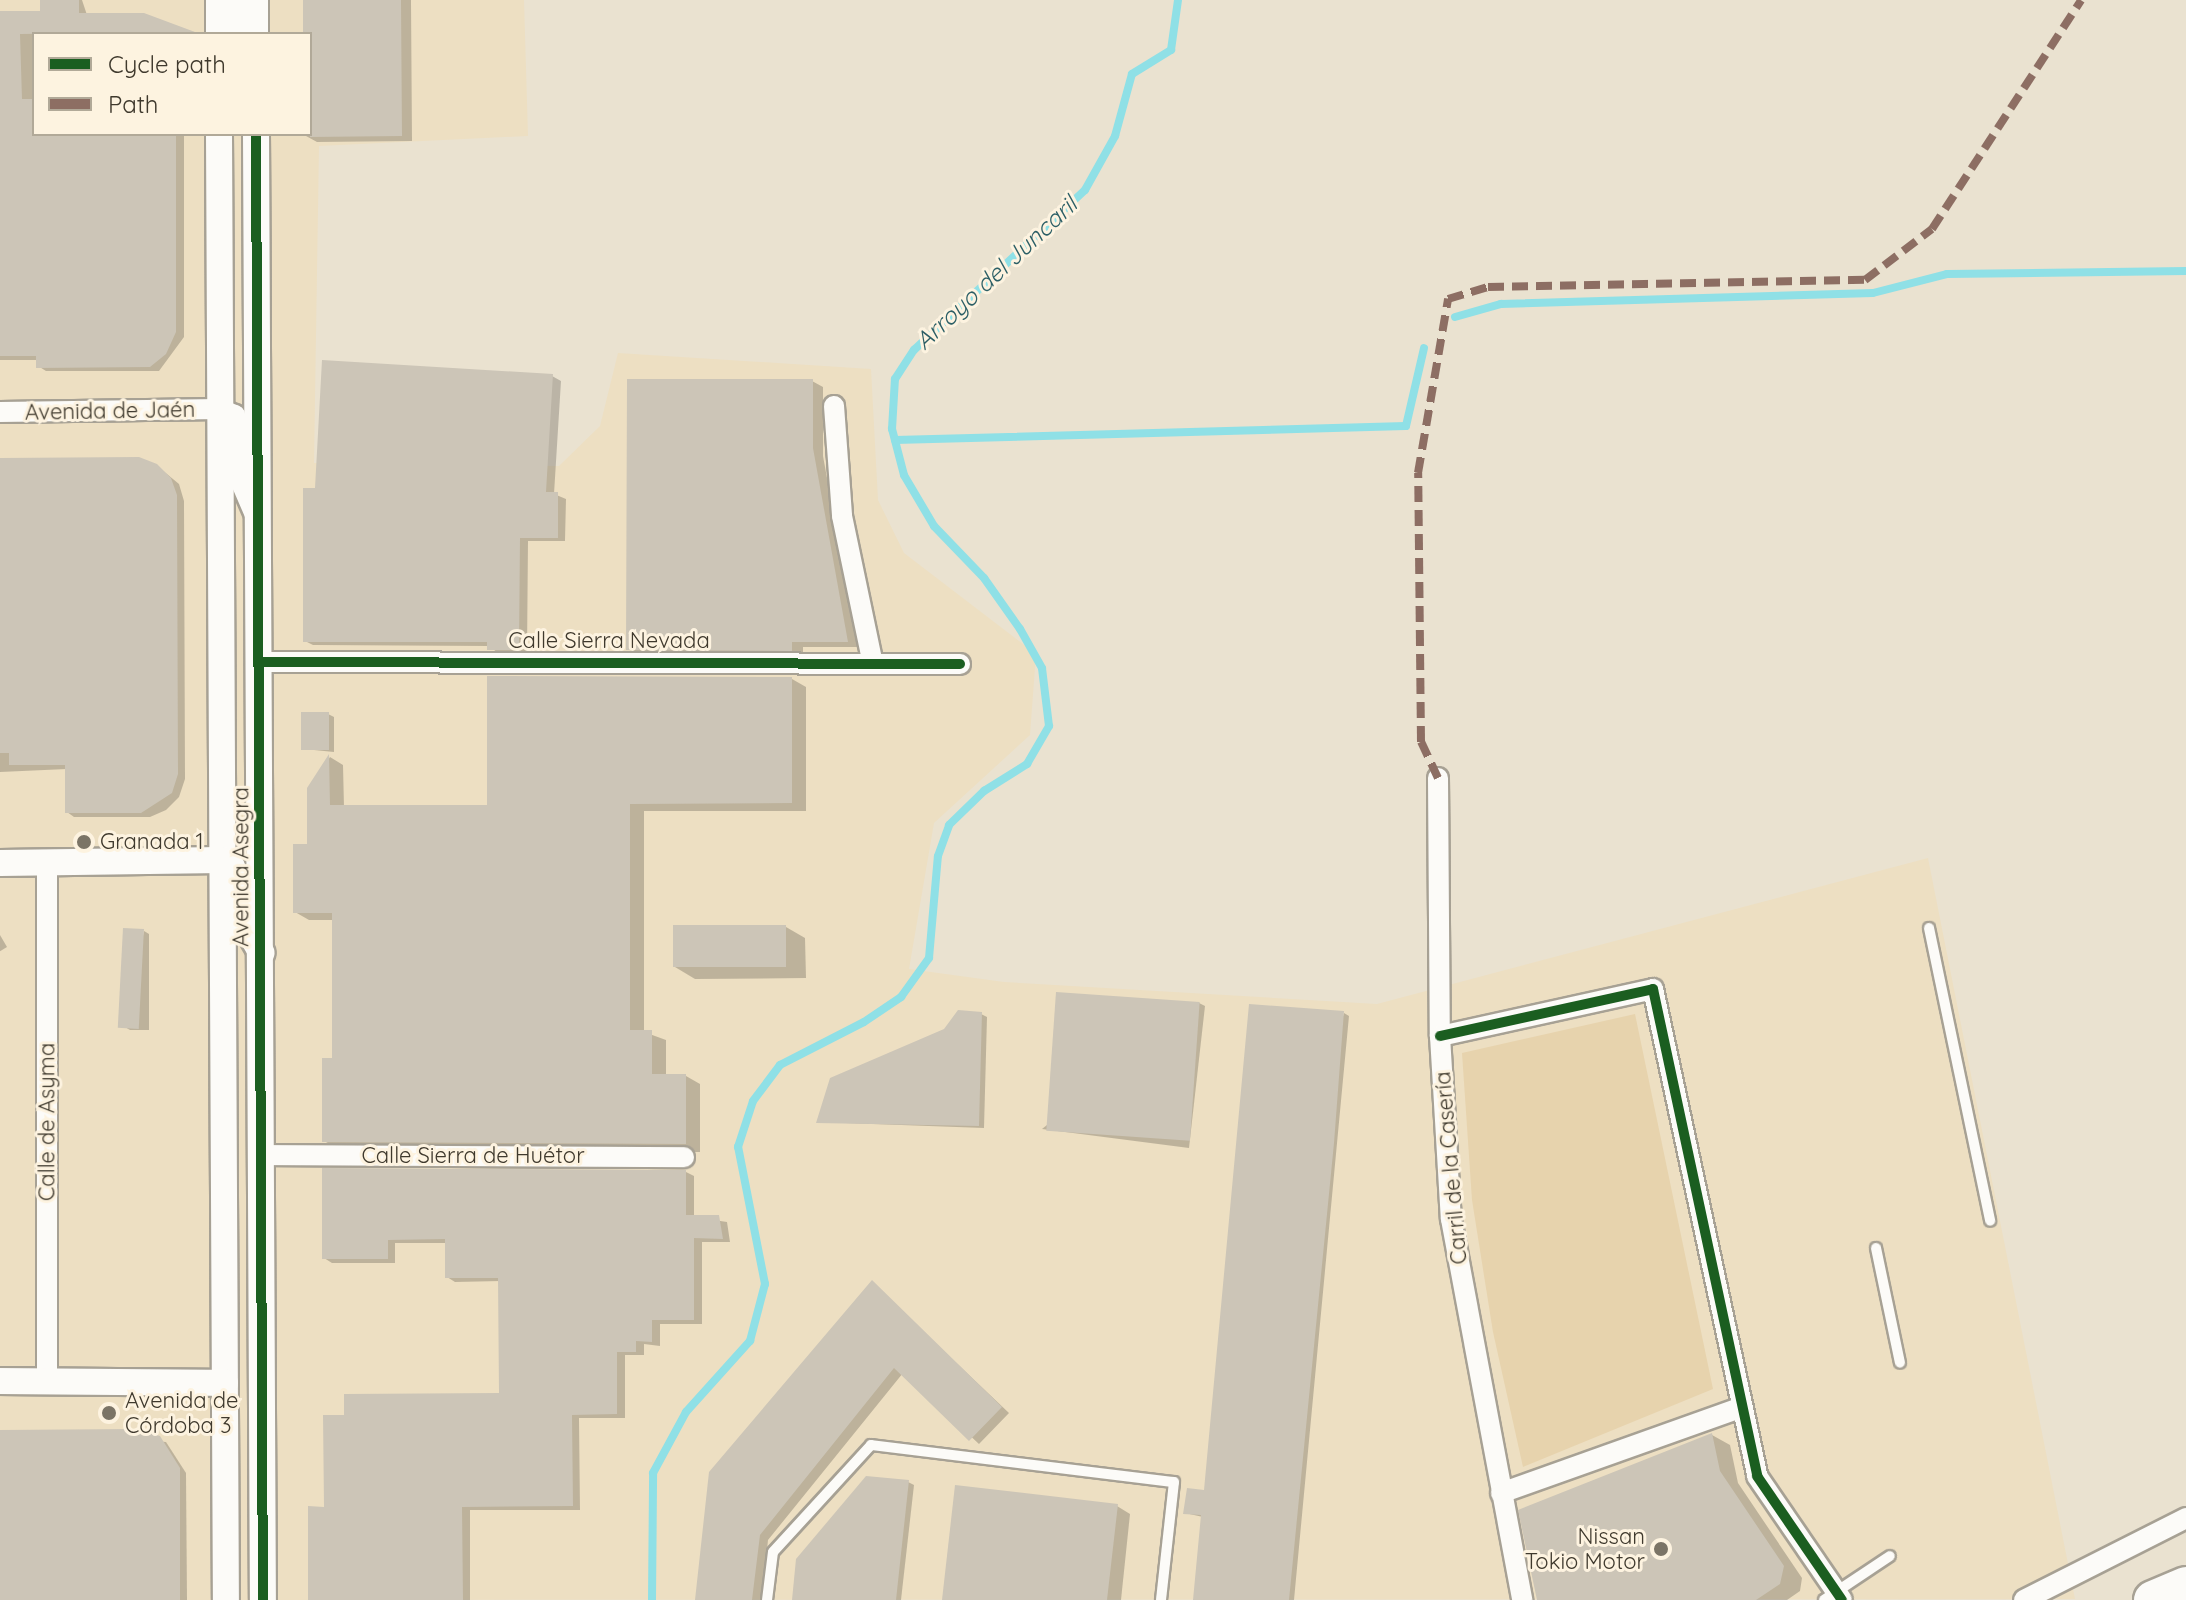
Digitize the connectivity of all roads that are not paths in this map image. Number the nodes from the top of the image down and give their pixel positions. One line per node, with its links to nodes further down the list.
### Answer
1 (219, 0): 4 (street)
2 (239, 0): 5 (street)
3 (255, 0): 6 (street)
4 (219, 32)
5 (241, 32)
6 (255, 32)
7 (219, 136): 10 (street, Avenida Asegra)
8 (256, 136): 12 (street, Avenida Asegra)
9 (834, 406): 13 (street)
10 (220, 409): 11 (street, Avenida de Jaén); 12 (street); 17 (street, Avenida Asegra)
11 (0, 412)
12 (258, 523): 14 (street, Avenida Asegra)
13 (872, 660): 14 (street, Calle Sierra Nevada); 15 (street, Calle Sierra Nevada)
14 (259, 662): 21 (street, Avenida Asegra)
15 (960, 664)
16 (1438, 778): 22 (street, Carril de la Casería)
17 (222, 860): 19 (street); 21 (street); 24 (street, Avenida Asegra)
18 (0, 863): 19 (street)
19 (47, 863): 31 (street, Calle de Asyma)
20 (1929, 928): 26 (lane)
21 (262, 953): 23 (street, Avenida Asegra)
22 (1440, 1036): 33 (street); 34 (street, Carril de la Casería)
23 (262, 1155): 24 (street); 25 (street, Calle Sierra de Huétor); 28 (street, Avenida Asegra)
24 (222, 1156): 32 (street, Avenida Asegra)
25 (684, 1157)
26 (1990, 1221)
27 (1876, 1248): 29 (lane)
28 (263, 1349): 32 (street); 40 (street, Avenida Asegra)
29 (1900, 1363)
30 (0, 1381): 31 (street)
31 (47, 1381): 32 (street)
32 (225, 1383): 39 (street, Avenida Asegra)
33 (1742, 1407): 34 (street); 38 (street)
34 (1501, 1493): 43 (street, Carril de la Casería)
35 (2186, 1518): 44 (street)
36 (1890, 1556): 38 (lane)
37 (2186, 1586): 45 (highway)
38 (1834, 1597)
39 (226, 1600)
40 (263, 1600)
41 (767, 1600): 42 (lane)
42 (1161, 1600)
43 (1522, 1600)
44 (2024, 1600)
45 (2153, 1600)

